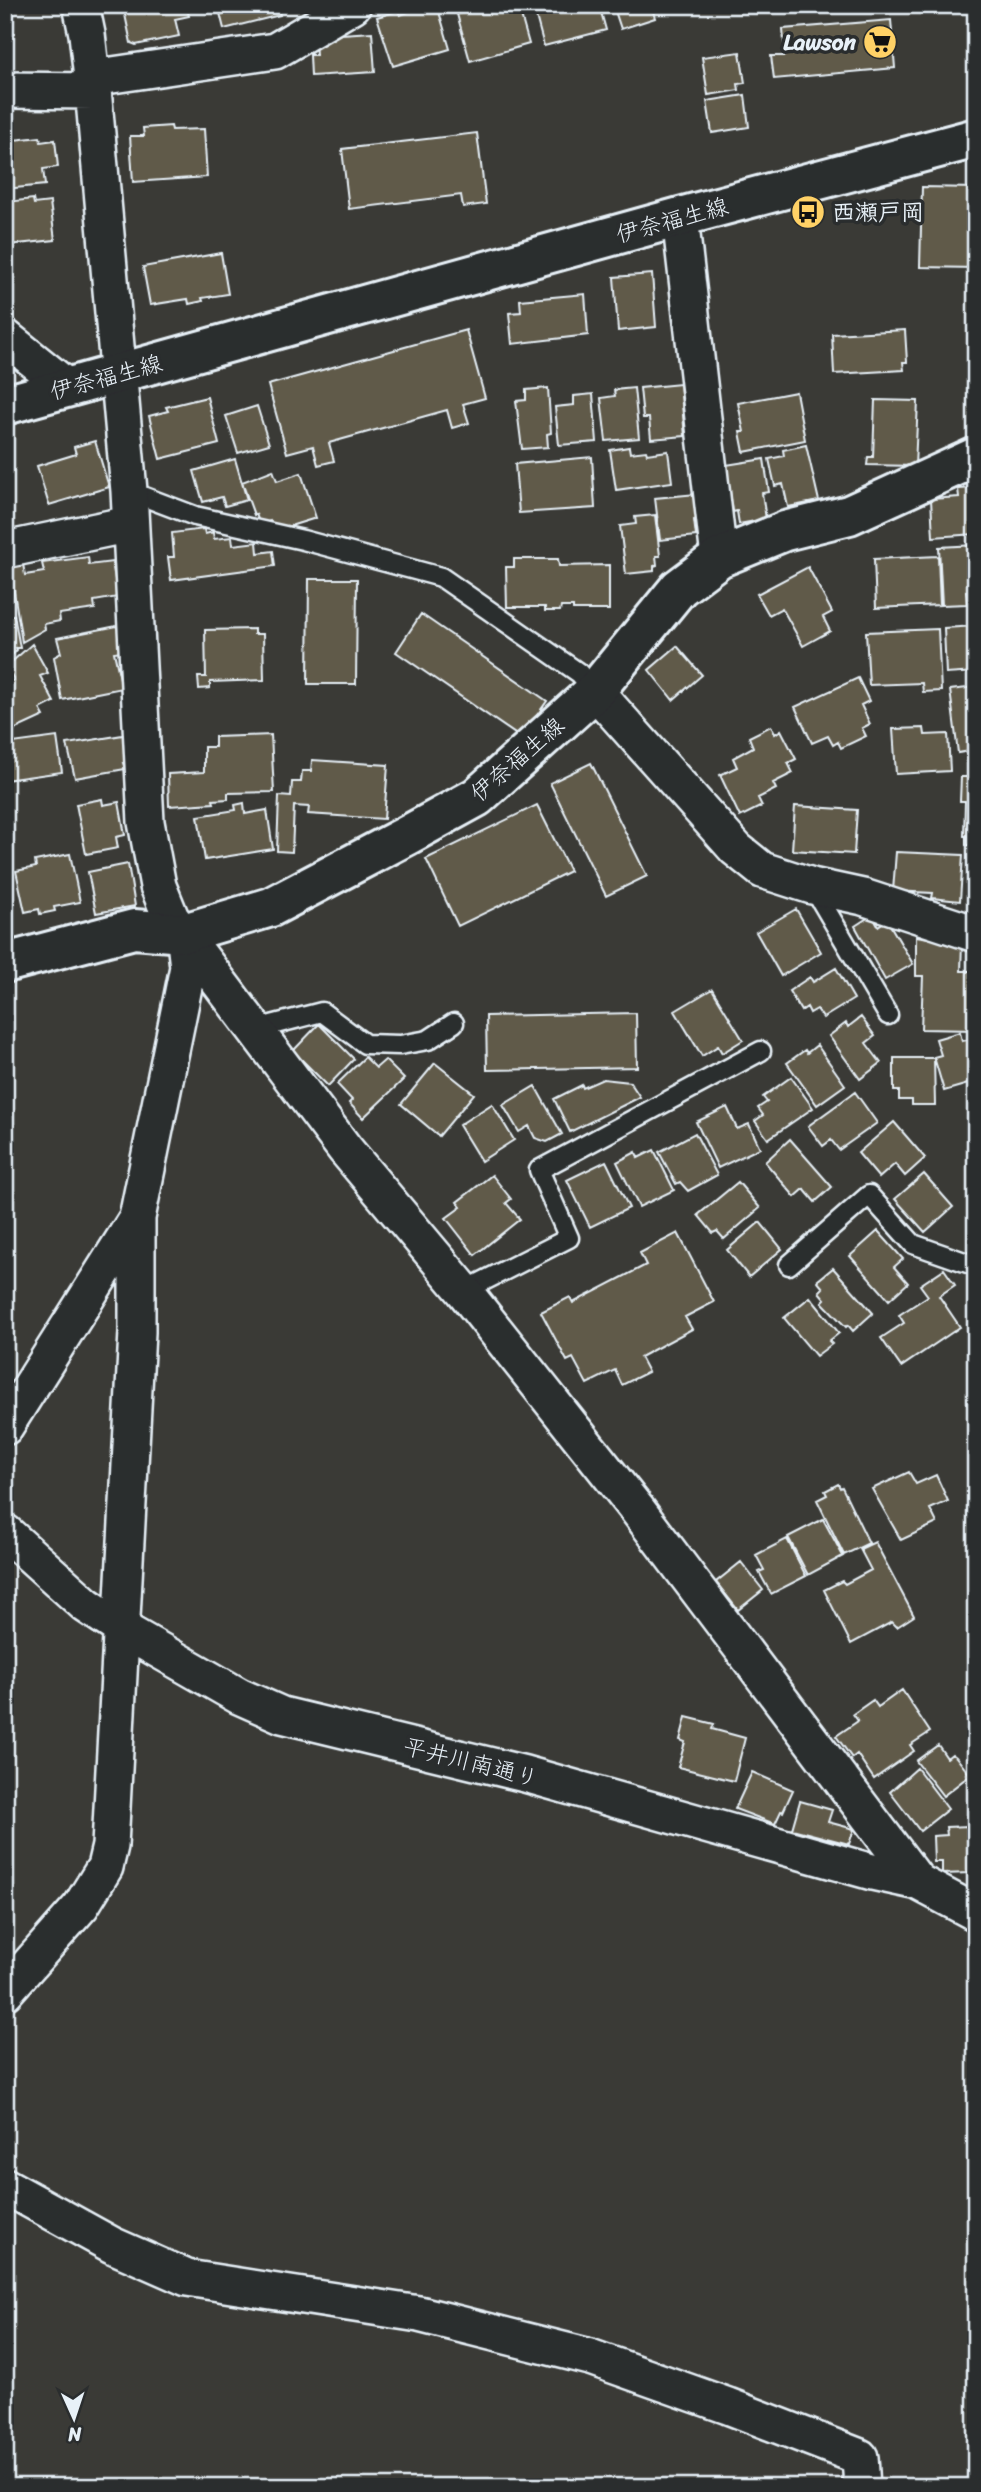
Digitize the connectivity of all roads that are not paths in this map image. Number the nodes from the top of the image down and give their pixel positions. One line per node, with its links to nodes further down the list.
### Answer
1 (81, 5): 3 (street)
2 (353, 5): 3 (street)
3 (93, 85): 4 (street); 8 (street)
4 (5, 90)
5 (976, 138): 6 (main road, 伊奈福生線)
6 (680, 217): 8 (main road, 伊奈福生線); 14 (street)
7 (5, 337): 9 (street)
8 (120, 374): 9 (main road, 伊奈福生線); 12 (street)
9 (67, 387): 10 (main road, 伊奈福生線)
10 (5, 404)
11 (976, 457): 14 (main road, 伊奈福生線)
12 (129, 507): 13 (street); 15 (lane); 17 (street)
13 (5, 550)
14 (719, 558): 15 (main road, 伊奈福生線)
15 (595, 691): 16 (street); 17 (main road, 伊奈福生線)
16 (812, 887): 18 (street); 20 (lane)
17 (184, 933): 19 (main road, 伊奈福生線); 22 (street); 24 (street)
18 (976, 934)
19 (5, 963)
20 (888, 1015)
21 (454, 1023): 22 (lane)
22 (256, 1029): 27 (street)
23 (761, 1051): 27 (lane)
24 (137, 1218): 28 (street); 30 (street)
25 (789, 1265): 26 (lane)
26 (976, 1266)
27 (464, 1291): 31 (street)
28 (5, 1427)
29 (5, 1532): 30 (street, 平井川南通り)
30 (122, 1629): 31 (street, 平井川南通り); 33 (street)
31 (918, 1882): 32 (street, 平井川南通り)
32 (976, 1913)
33 (5, 1992)
34 (5, 2186): 35 (street)
35 (862, 2487)

